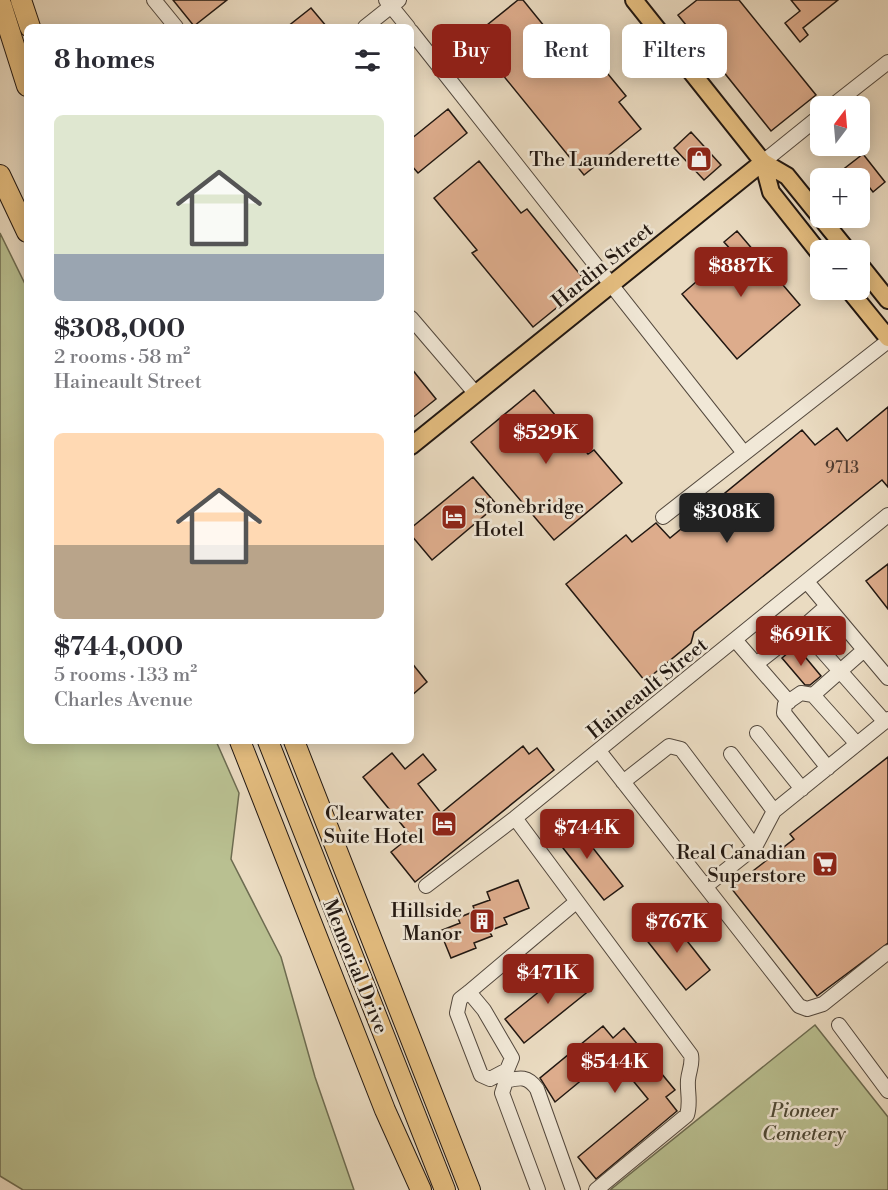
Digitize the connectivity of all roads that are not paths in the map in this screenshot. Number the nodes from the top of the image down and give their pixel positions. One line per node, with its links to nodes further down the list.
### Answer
1 (21, 0): 6 (highway)
2 (154, 0): 7 (street)
3 (634, 0): 15 (main road)
4 (0, 1): 12 (highway)
5 (392, 2): 8 (street); 9 (street)
6 (29, 24)
7 (174, 24)
8 (368, 24)
9 (406, 24)
10 (414, 35): 21 (street)
11 (888, 62): 13 (street)
12 (24, 77)
13 (845, 96)
14 (810, 124): 15 (street, Hardin Street)
15 (763, 162): 18 (main road); 19 (main road); 21 (main road, Hardin Street)
16 (0, 175): 17 (highway)
17 (24, 226)
18 (839, 240)
19 (810, 241)
20 (870, 278): 23 (main road)
21 (612, 284): 26 (main road, Hardin Street); 28 (street)
22 (857, 300): 25 (main road)
23 (888, 300)
24 (414, 322): 26 (street)
25 (888, 339): 28 (street)
26 (476, 394): 27 (main road, Hardin Street)
27 (414, 444)
28 (744, 453): 30 (street)
29 (888, 516): 31 (street, Haineault Street)
30 (663, 517)
31 (808, 583): 32 (street); 34 (street, Haineault Street)
32 (827, 606): 33 (street); 35 (street)
33 (802, 628): 36 (street); 37 (street)
34 (736, 641): 36 (street); 47 (street, Haineault Street)
35 (864, 650): 37 (street); 38 (street)
36 (756, 664): 40 (street)
37 (840, 671): 39 (street); 41 (street)
38 (888, 678)
39 (813, 695): 40 (street); 46 (street)
40 (789, 702): 49 (street)
41 (886, 720): 46 (street)
42 (757, 733): 51 (street)
43 (241, 744): 62 (highway)
44 (269, 744): 63 (highway, Memorial Drive)
45 (295, 744): 64 (highway, Memorial Drive)
46 (857, 744): 49 (street)
47 (599, 751): 50 (street); 53 (street, Haineault Street)
48 (731, 754): 52 (street)
49 (828, 768): 51 (street)
50 (623, 782): 54 (street); 56 (street)
51 (802, 789): 52 (street)
52 (774, 811): 54 (street)
53 (515, 819): 55 (street, Haineault Street); 57 (street)
54 (755, 847): 56 (street)
55 (426, 886)
56 (706, 886): 58 (street)
57 (576, 902): 59 (street); 67 (street)
58 (888, 952)
59 (469, 992): 59 (street)
60 (839, 1024): 61 (street)
61 (888, 1091)
62 (421, 1190)
63 (445, 1190)
64 (470, 1190)
65 (538, 1190): 66 (street)
66 (573, 1190)
67 (596, 1190)

